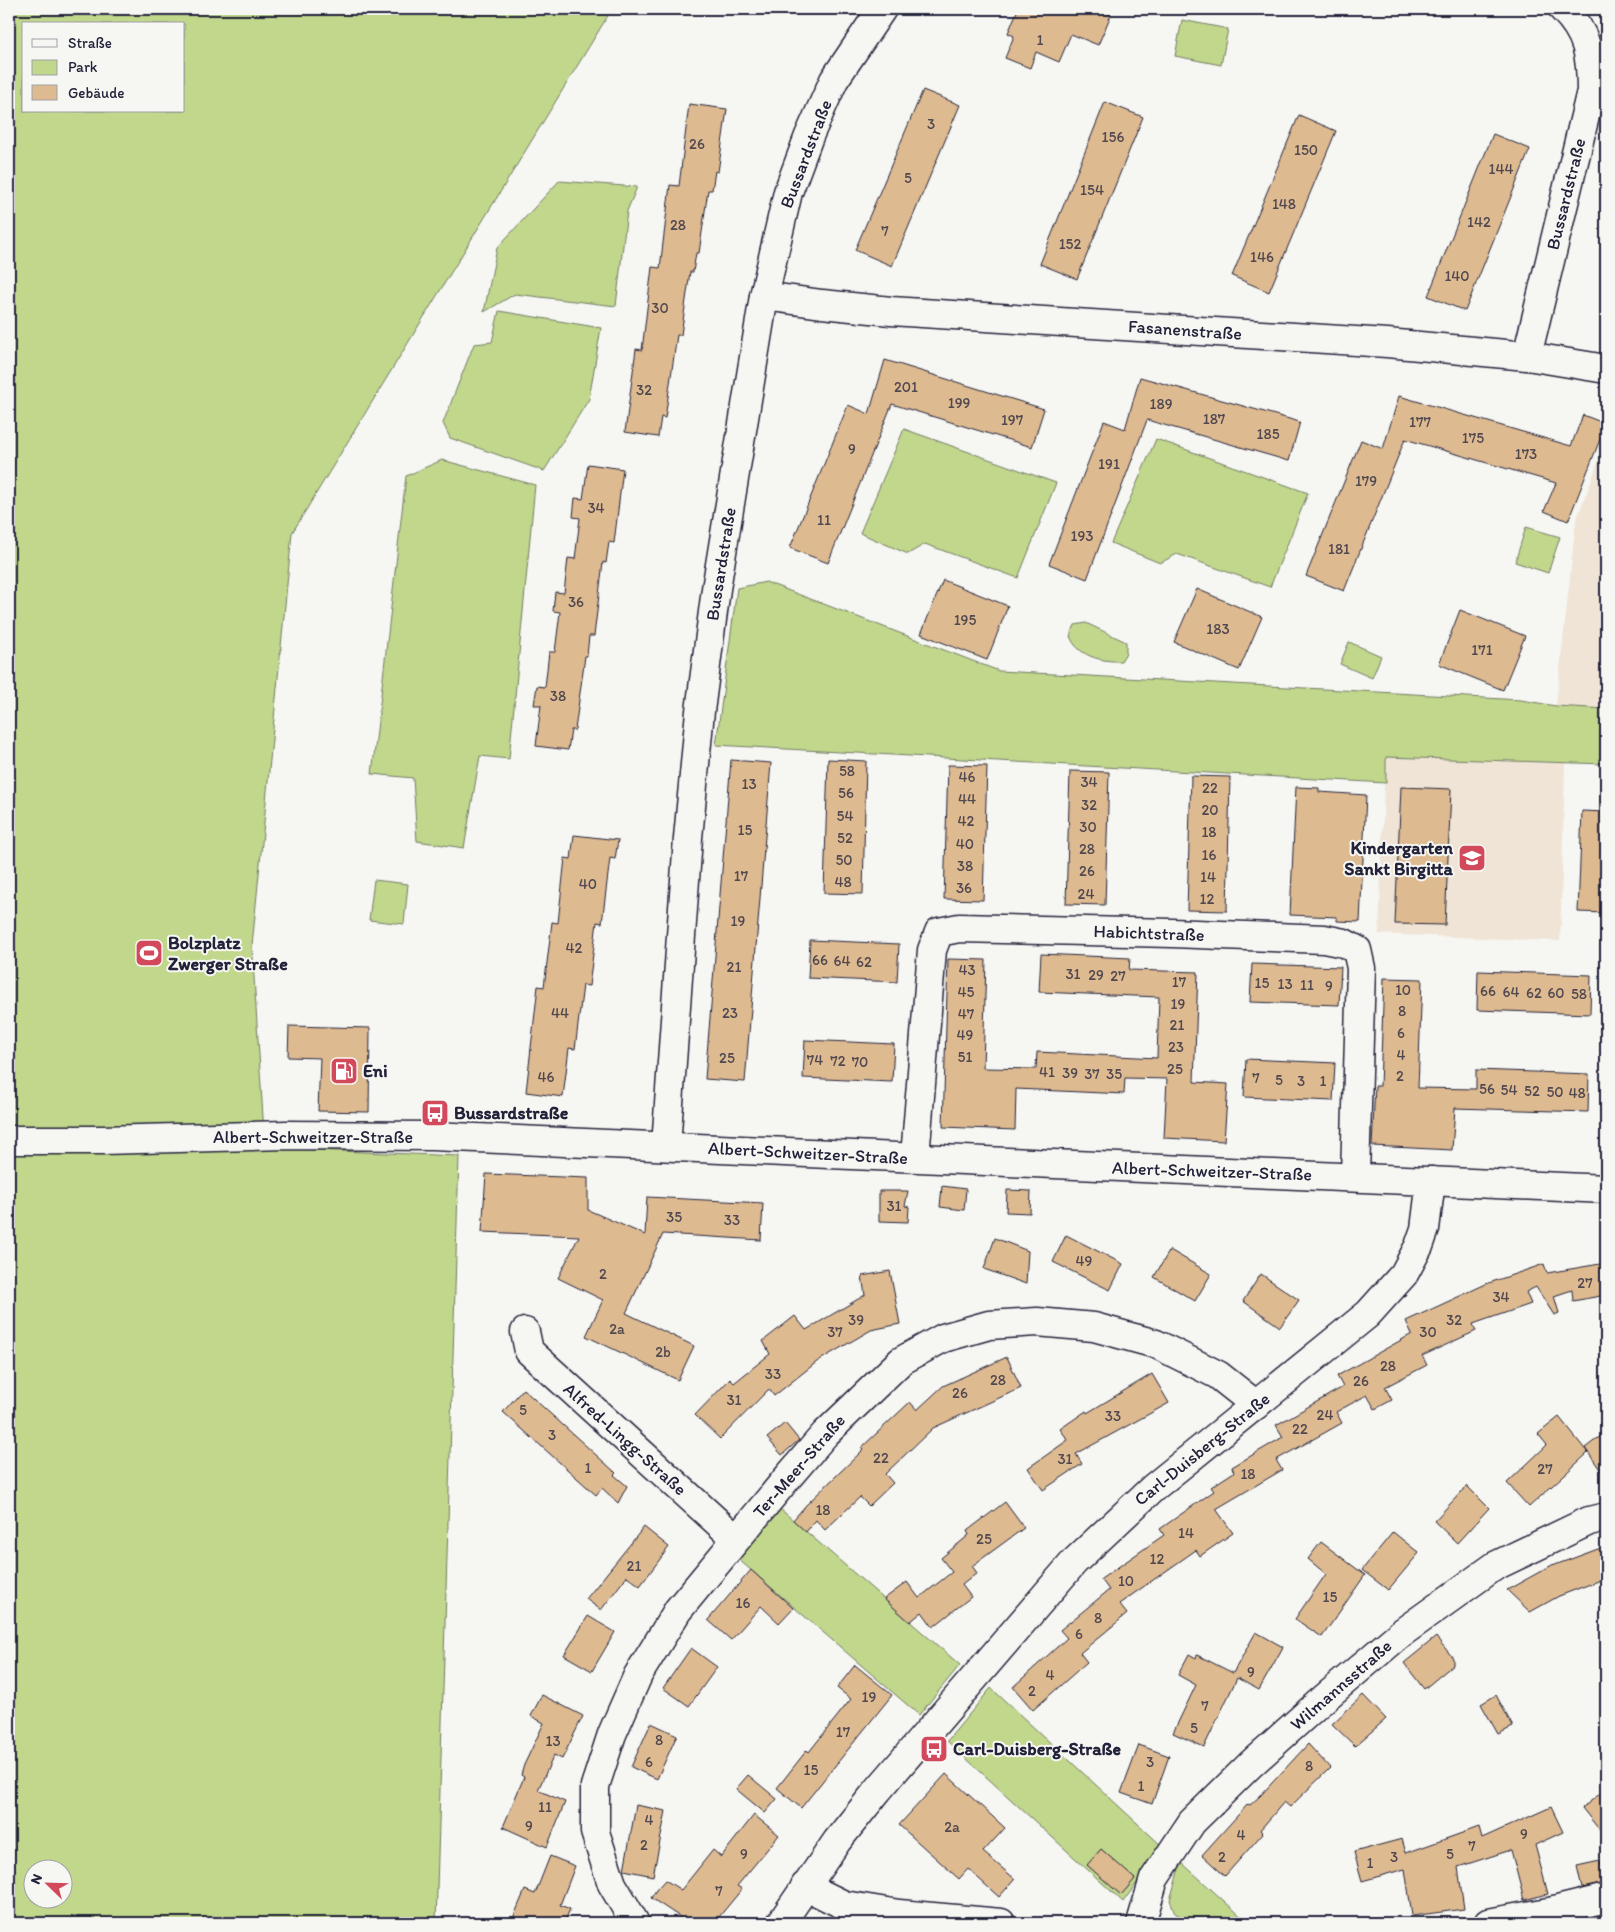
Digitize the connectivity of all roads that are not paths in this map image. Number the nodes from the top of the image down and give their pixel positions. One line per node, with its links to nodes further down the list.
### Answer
1 (882, 9): 3 (street, Bussardstraße)
2 (1563, 9): 4 (street, Bussardstraße)
3 (764, 296): 4 (street, Fasanenstraße); 7 (street, Bussardstraße)
4 (1527, 356): 5 (street, Fasanenstraße)
5 (1606, 369)
6 (9, 1140): 7 (street, Albert-Schweitzer-Straße)
7 (666, 1146): 8 (street, Albert-Schweitzer-Straße)
8 (915, 1157): 9 (street, Albert-Schweitzer-Straße); 9 (street, Habichtstraße)
9 (1355, 1176): 10 (street, Albert-Schweitzer-Straße)
10 (1431, 1180): 11 (street, Albert-Schweitzer-Straße); 13 (street, Carl-Duisberg-Straße)
11 (1606, 1189)
12 (525, 1332): 15 (street, Alfred-Lingg-Straße)
13 (1256, 1405): 15 (street, Ter-Meer-Straße); 16 (street, Carl-Duisberg-Straße)
14 (1606, 1517): 21 (street, Wilmannsstraße)
15 (736, 1539): 18 (street, Ter-Meer-Straße)
16 (805, 1886): 19 (street, Carl-Duisberg-Straße); 20 (street)
17 (1606, 1898): 22 (street)
18 (635, 1923)
19 (781, 1923)
20 (1001, 1923)
21 (1141, 1923)
22 (1488, 1923)

